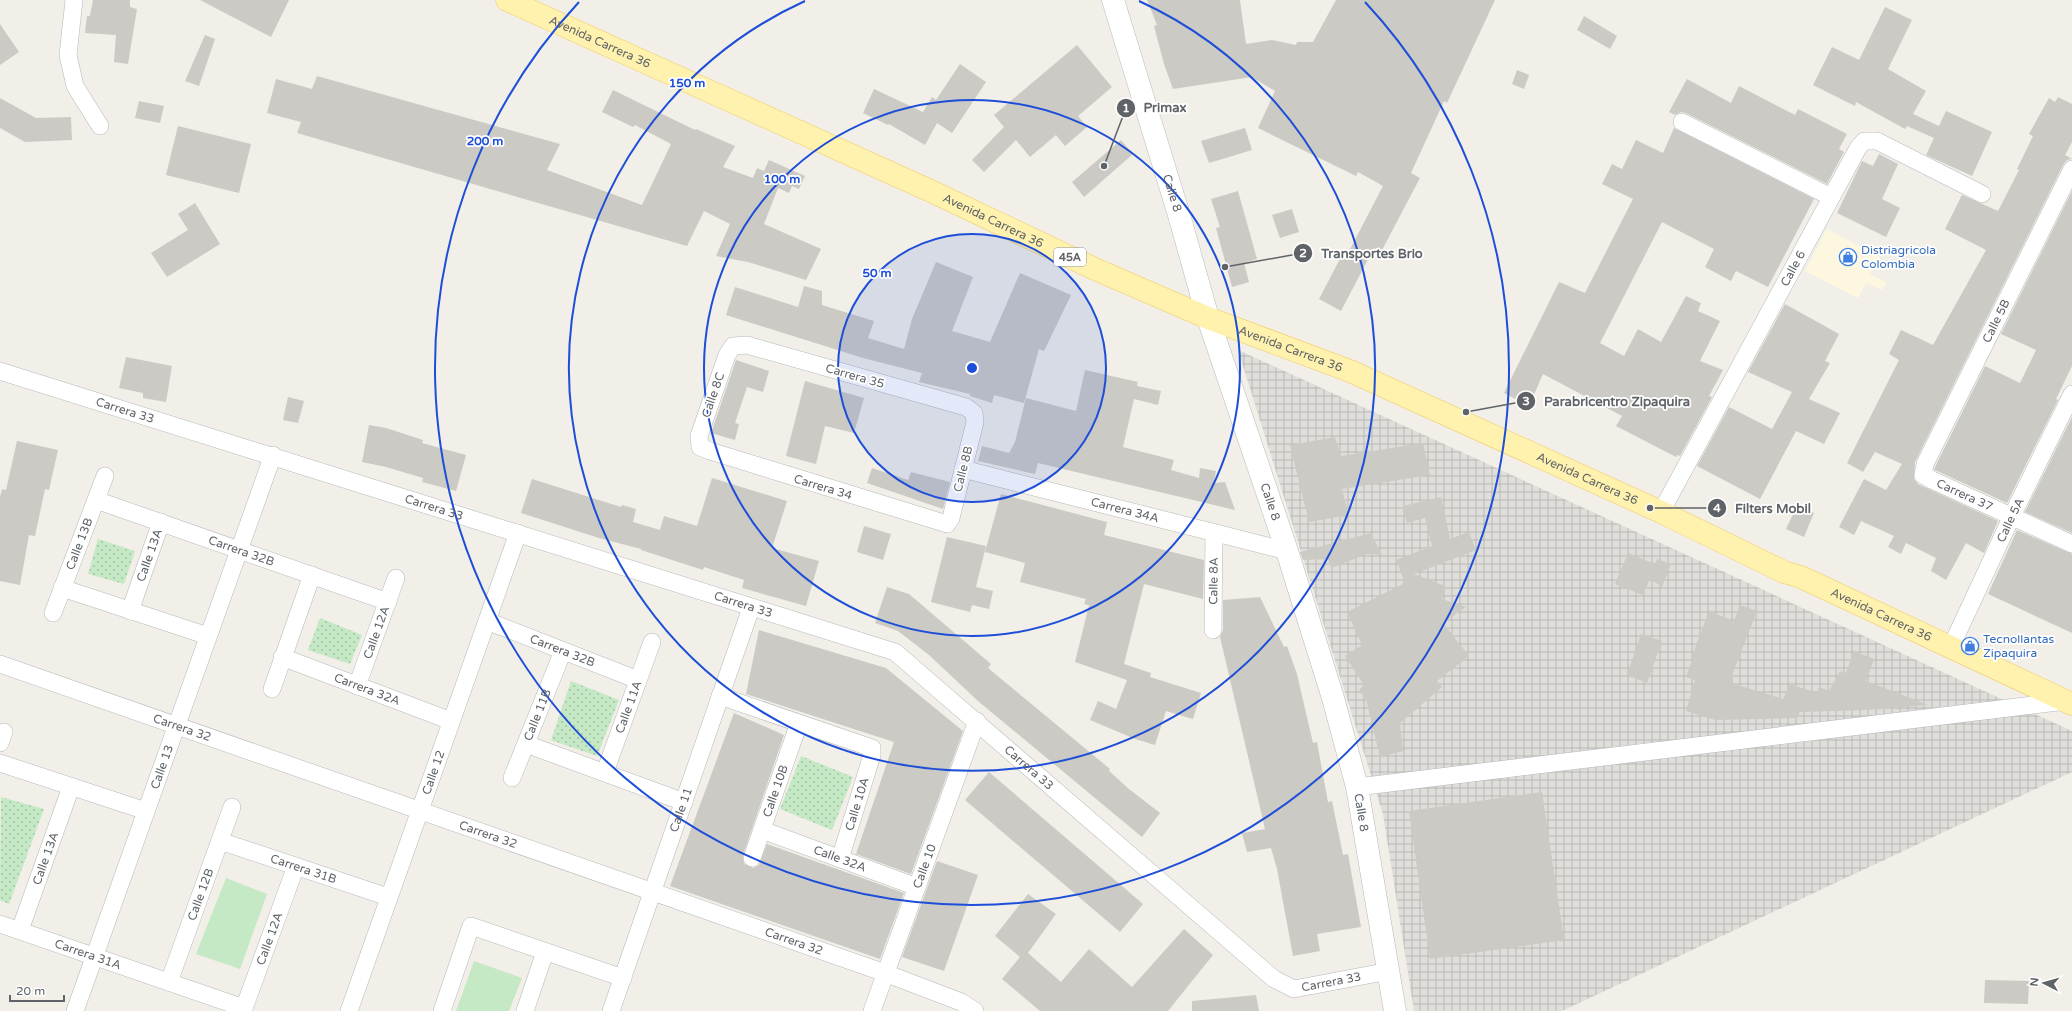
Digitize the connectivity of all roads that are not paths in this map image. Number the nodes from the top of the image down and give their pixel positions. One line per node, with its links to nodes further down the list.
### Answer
1 (74, 0): 5 (street)
2 (507, 0): 9 (main road, Avenida Carrera 36 / 45A)
3 (1113, 0): 9 (main road, Calle 8)
4 (1682, 122): 8 (street)
5 (100, 126)
6 (2072, 169): 17 (street, Calle 5B)
7 (1982, 194): 8 (street, Calle 6)
8 (1832, 197): 20 (street, Calle 6)
9 (1208, 318): 20 (main road, Avenida Carrera 36 / 45A); 28 (main road, Calle 8)
10 (734, 346): 13 (street, Carrera 35); 14 (street, Calle 8C)
11 (0, 370): 15 (street, Carrera 33)
12 (2072, 394): 21 (street, Calle 5A)
13 (974, 412): 16 (street, Calle 8B)
14 (700, 446): 23 (street, Carrera 34)
15 (273, 455): 24 (street, Carrera 33); 27 (street, Calle 13)
16 (964, 469): 23 (street, Calle 8B); 25 (street, Carrera 34A)
17 (1924, 475): 21 (street, Carrera 37)
18 (105, 476): 19 (street, Calle 13B)
19 (96, 500): 22 (street, Carrera 32B); 31 (street, Calle 13B)
20 (1660, 512): 40 (main road, Avenida Carrera 36 / 45A)
21 (2012, 516): 26 (street, Carrera 37); 40 (street, Calle 5A)
22 (161, 522): 27 (street, Carrera 32B); 34 (street, Calle 13A)
23 (947, 524)
24 (518, 533): 33 (street, Carrera 33); 36 (street, Calle 12)
25 (1214, 533): 28 (street, Carrera 34A); 37 (street, Calle 8A)
26 (2072, 544)
27 (239, 550): 29 (street, Carrera 32B); 38 (street, Calle 13)
28 (1287, 551): 58 (main road, Calle 8)
29 (312, 575): 32 (street, Carrera 32B); 42 (street)
30 (396, 578): 32 (street, Calle 12A)
31 (62, 588): 34 (street); 35 (street, Calle 13B)
32 (388, 602): 45 (street, Calle 12A)
33 (751, 608): 47 (street, Calle 11); 50 (street, Carrera 33)
34 (130, 611): 38 (street)
35 (53, 613)
36 (487, 621): 41 (street, Carrera 32B); 49 (street, Calle 12)
37 (1213, 630)
38 (208, 636): 52 (street, Calle 13)
39 (652, 642): 44 (street, Calle 11A)
40 (1951, 647): 48 (main road, Avenida Carrera 36 / 45A)
41 (563, 651): 44 (street, Carrera 32B); 53 (street, Calle 11B)
42 (282, 657): 45 (street, Carrera 32A); 46 (street)
43 (0, 664): 52 (street, Carrera 32)
44 (638, 680): 55 (street, Calle 11A)
45 (357, 686): 49 (street, Carrera 32A)
46 (272, 689)
47 (720, 696): 51 (street); 59 (street, Calle 11)
48 (2069, 703): 58 (street)
49 (451, 721): 61 (street, Calle 12)
50 (977, 721): 68 (street, Calle 10); 75 (street, Carrera 33)
51 (799, 723): 63 (street, Calle 10B); 66 (street, Calle 10A)
52 (176, 725): 61 (street, Carrera 32); 62 (street, Calle 13)
53 (526, 744): 55 (street); 56 (street, Calle 11B)
54 (0, 763): 57 (street)
55 (605, 772): 59 (street)
56 (512, 778)
57 (71, 787): 62 (street); 72 (street, Calle 13A)
58 (1357, 787): 75 (main road, Calle 8)
59 (684, 802): 69 (street, Calle 11)
60 (232, 807): 64 (street, Calle 12B)
61 (419, 810): 69 (street, Carrera 32); 70 (street, Calle 12)
62 (146, 811): 74 (street, Calle 13)
63 (762, 830): 65 (street, Calle 10B); 66 (street, Calle 32A)
64 (220, 841): 67 (street, Carrera 31B); 78 (street, Calle 12B)
65 (752, 858)
66 (840, 859): 68 (street, Calle 32A)
67 (296, 866): 70 (street, Carrera 31B); 79 (street, Calle 12A)
68 (917, 887): 76 (street, Calle 10)
69 (653, 892): 76 (street, Carrera 32); 77 (street, Calle 11)
70 (388, 897): 81 (street, Calle 12)
71 (0, 924): 72 (street, Carrera 31A)
72 (20, 930): 74 (street, Carrera 31A)
73 (545, 952): 77 (street); 82 (street); 83 (street)
74 (95, 956): 78 (street, Carrera 31A); 80 (street, Calle 13)
75 (1389, 971): 87 (main road, Calle 8)
76 (885, 973): 85 (street, Calle 10); 86 (street, Carrera 32)
77 (623, 978): 84 (street, Calle 11)
78 (168, 982): 79 (street, Carrera 31A)
79 (244, 1010)
80 (76, 1011)
81 (349, 1011)
82 (442, 1011)
83 (525, 1011)
84 (611, 1011)
85 (872, 1011)
86 (974, 1011)
87 (1395, 1011)

